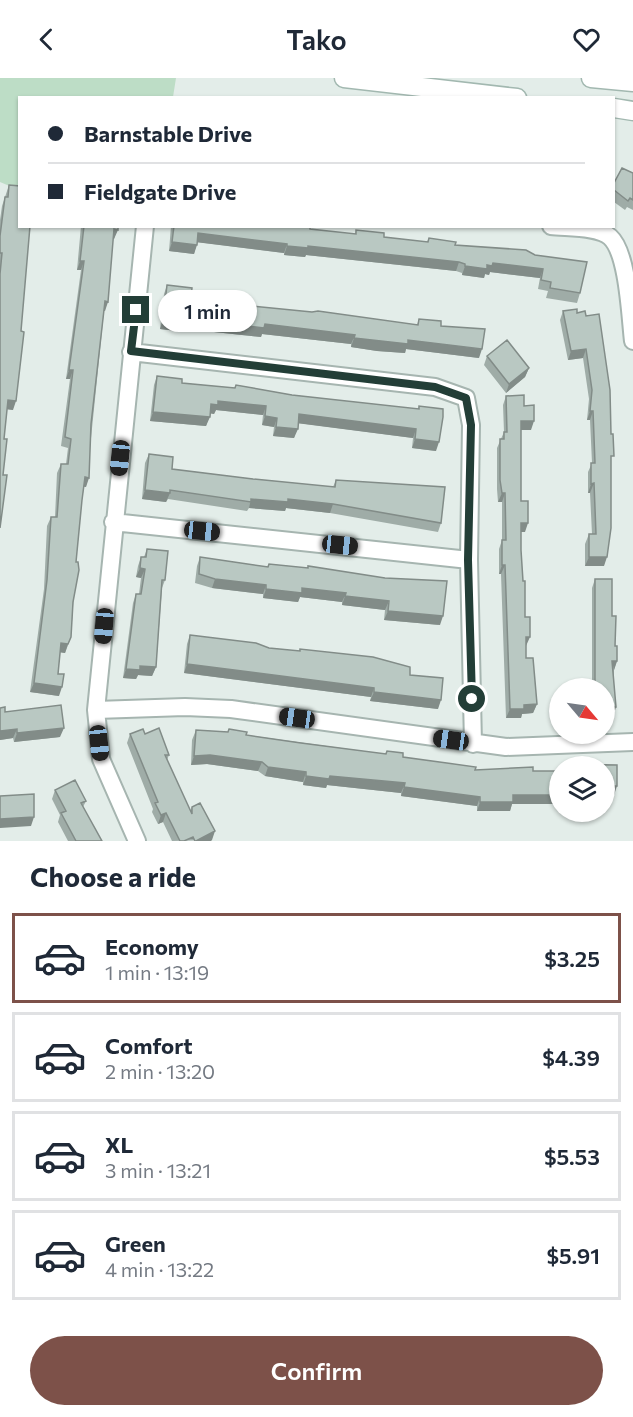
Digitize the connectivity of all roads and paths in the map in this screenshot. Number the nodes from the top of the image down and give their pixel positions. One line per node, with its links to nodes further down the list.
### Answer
1 (344, 78): 4 (main road)
2 (591, 78): 3 (main road)
3 (633, 82)
4 (500, 96)
5 (615, 108): 6 (main road)
6 (633, 111)
7 (146, 228): 10 (street)
8 (566, 228): 9 (street)
9 (633, 341)
10 (131, 351): 11 (street); 12 (street)
11 (113, 522): 12 (street); 13 (street)
12 (468, 560): 15 (street)
13 (96, 711): 15 (street); 16 (street)
14 (633, 742): 15 (street)
15 (473, 744)
16 (137, 841)

